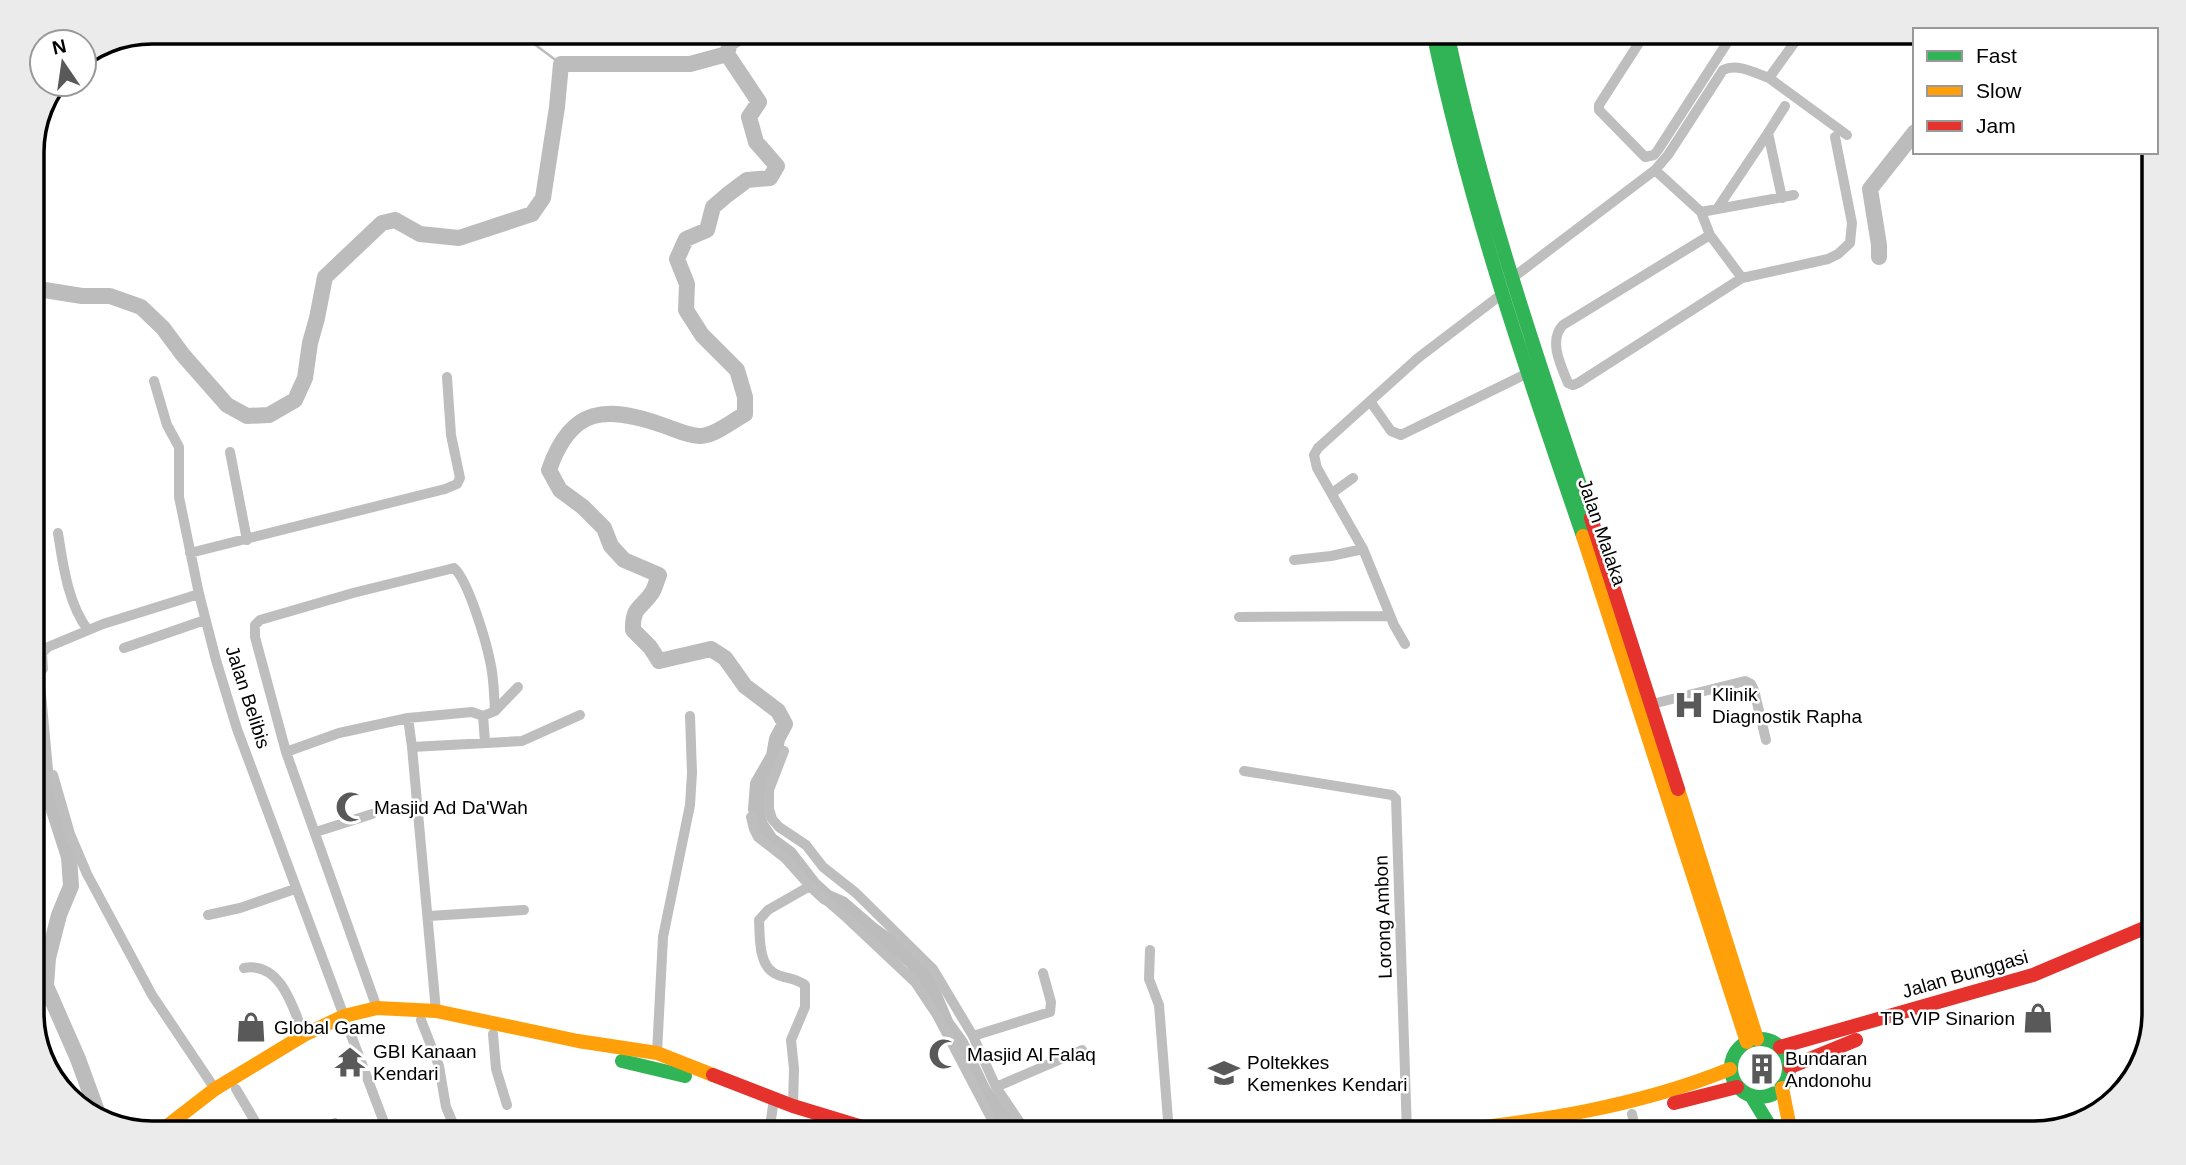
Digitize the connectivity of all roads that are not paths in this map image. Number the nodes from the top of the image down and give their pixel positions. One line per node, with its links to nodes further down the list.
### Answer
1 (1435, 44): 17 (main road, Jalan Malaka)
2 (1450, 44): 15 (main road, Jalan Malaka)
3 (1638, 44): 4 (street)
4 (1726, 44)
5 (1793, 44): 6 (street)
6 (1769, 78): 9 (street); 16 (street)
7 (1786, 106): 8 (street)
8 (1768, 133): 11 (street); 12 (street)
9 (1656, 170): 13 (street); 15 (street)
10 (1794, 195): 11 (street)
11 (1782, 198): 12 (street)
12 (1717, 209): 13 (street)
13 (1701, 212): 14 (street)
14 (1710, 235): 16 (street); 16 (street)
15 (1514, 277): 22 (main road, Jalan Malaka)
16 (1742, 278)
17 (1502, 293): 18 (main road, Jalan Malaka); 21 (street)
18 (1528, 373): 21 (street); 22 (main road, Jalan Malaka)
19 (447, 377): 27 (street)
20 (154, 381): 29 (street, Jalan Belibis)
21 (1370, 401): 25 (street)
22 (1551, 422): 40 (main road, Jalan Malaka); 74 (main road, Jalan Malaka)
23 (230, 452): 27 (street)
24 (1353, 478): 25 (street)
25 (1332, 494): 28 (street)
26 (58, 533): 35 (street)
27 (247, 540): 29 (street)
28 (1363, 549): 30 (street); 32 (street)
29 (190, 554): 31 (street, Jalan Belibis)
30 (1294, 560)
31 (199, 594): 34 (street, Jalan Belibis); 35 (street)
32 (1390, 616): 33 (street); 36 (street)
33 (1239, 617)
34 (205, 620): 37 (street); 57 (street, Jalan Belibis)
35 (88, 630): 38 (street)
36 (1405, 644)
37 (124, 649)
38 (44, 650)
39 (517, 687): 41 (street)
40 (1652, 704): 46 (street); 74 (main road, Jalan Malaka)
41 (495, 711): 42 (street); 50 (street)
42 (483, 716): 45 (street); 47 (street)
43 (580, 716): 47 (street)
44 (690, 716): 77 (street)
45 (408, 718): 48 (street); 50 (street)
46 (1766, 740)
47 (485, 742): 48 (street)
48 (412, 747): 60 (street)
49 (784, 751): 73 (street)
50 (286, 752): 55 (street)
51 (1244, 771): 102 (street, Lorong Ambon)
52 (53, 775): 84 (street)
53 (372, 814): 55 (street)
54 (751, 817): 56 (street)
55 (316, 832): 67 (street)
56 (810, 886): 89 (street); 99 (street)
57 (295, 889): 59 (street); 70 (street, Jalan Belibis)
58 (524, 910): 60 (street)
59 (208, 915)
60 (429, 916): 68 (street)
61 (2142, 932): 63 (main road, Jalan Bunggasi)
62 (2142, 940): 63 (main road, Jalan Bunggasi)
63 (2124, 944): 75 (main road, Jalan Bunggasi); 79 (main road, Jalan Bunggasi)
64 (1150, 950): 101 (street)
65 (244, 968): 72 (street)
66 (1043, 973): 73 (street)
67 (377, 1008): 68 (main road); 70 (main road)
68 (436, 1011): 77 (main road)
69 (421, 1020): 70 (main road); 71 (main road); 95 (street)
70 (346, 1022): 72 (main road); 78 (main road); 94 (street, Jalan Belibis)
71 (493, 1034): 87 (main road); 88 (street)
72 (304, 1035): 78 (main road)
73 (973, 1036): 81 (street)
74 (1752, 1040): 75 (main road); 80 (main road)
75 (1780, 1047): 79 (main road)
76 (1082, 1050): 81 (street)
77 (657, 1053): 87 (main road)
78 (281, 1055): 84 (main road); 85 (main road)
79 (1790, 1067): 83 (main road)
80 (1730, 1069): 82 (main road); 103 (main road)
81 (996, 1087): 100 (street)
82 (1737, 1087): 86 (main road); 90 (main road)
83 (1782, 1088): 86 (main road); 107 (main road)
84 (215, 1089): 91 (main road)
85 (236, 1089): 92 (main road); 93 (street)
86 (1752, 1097): 106 (main road)
87 (773, 1104): 89 (main road); 96 (street); 97 (main road)
88 (506, 1105)
89 (793, 1106): 98 (main road)
90 (1632, 1114): 104 (main road); 105 (street)
91 (174, 1121)
92 (191, 1121)
93 (255, 1121)
94 (383, 1121)
95 (452, 1121)
96 (771, 1121)
97 (816, 1121)
98 (842, 1121)
99 (993, 1121)
100 (1019, 1121)
101 (1168, 1121)
102 (1407, 1121)
103 (1562, 1121)
104 (1577, 1121)
105 (1633, 1121)
106 (1767, 1121)
107 (1789, 1121)

